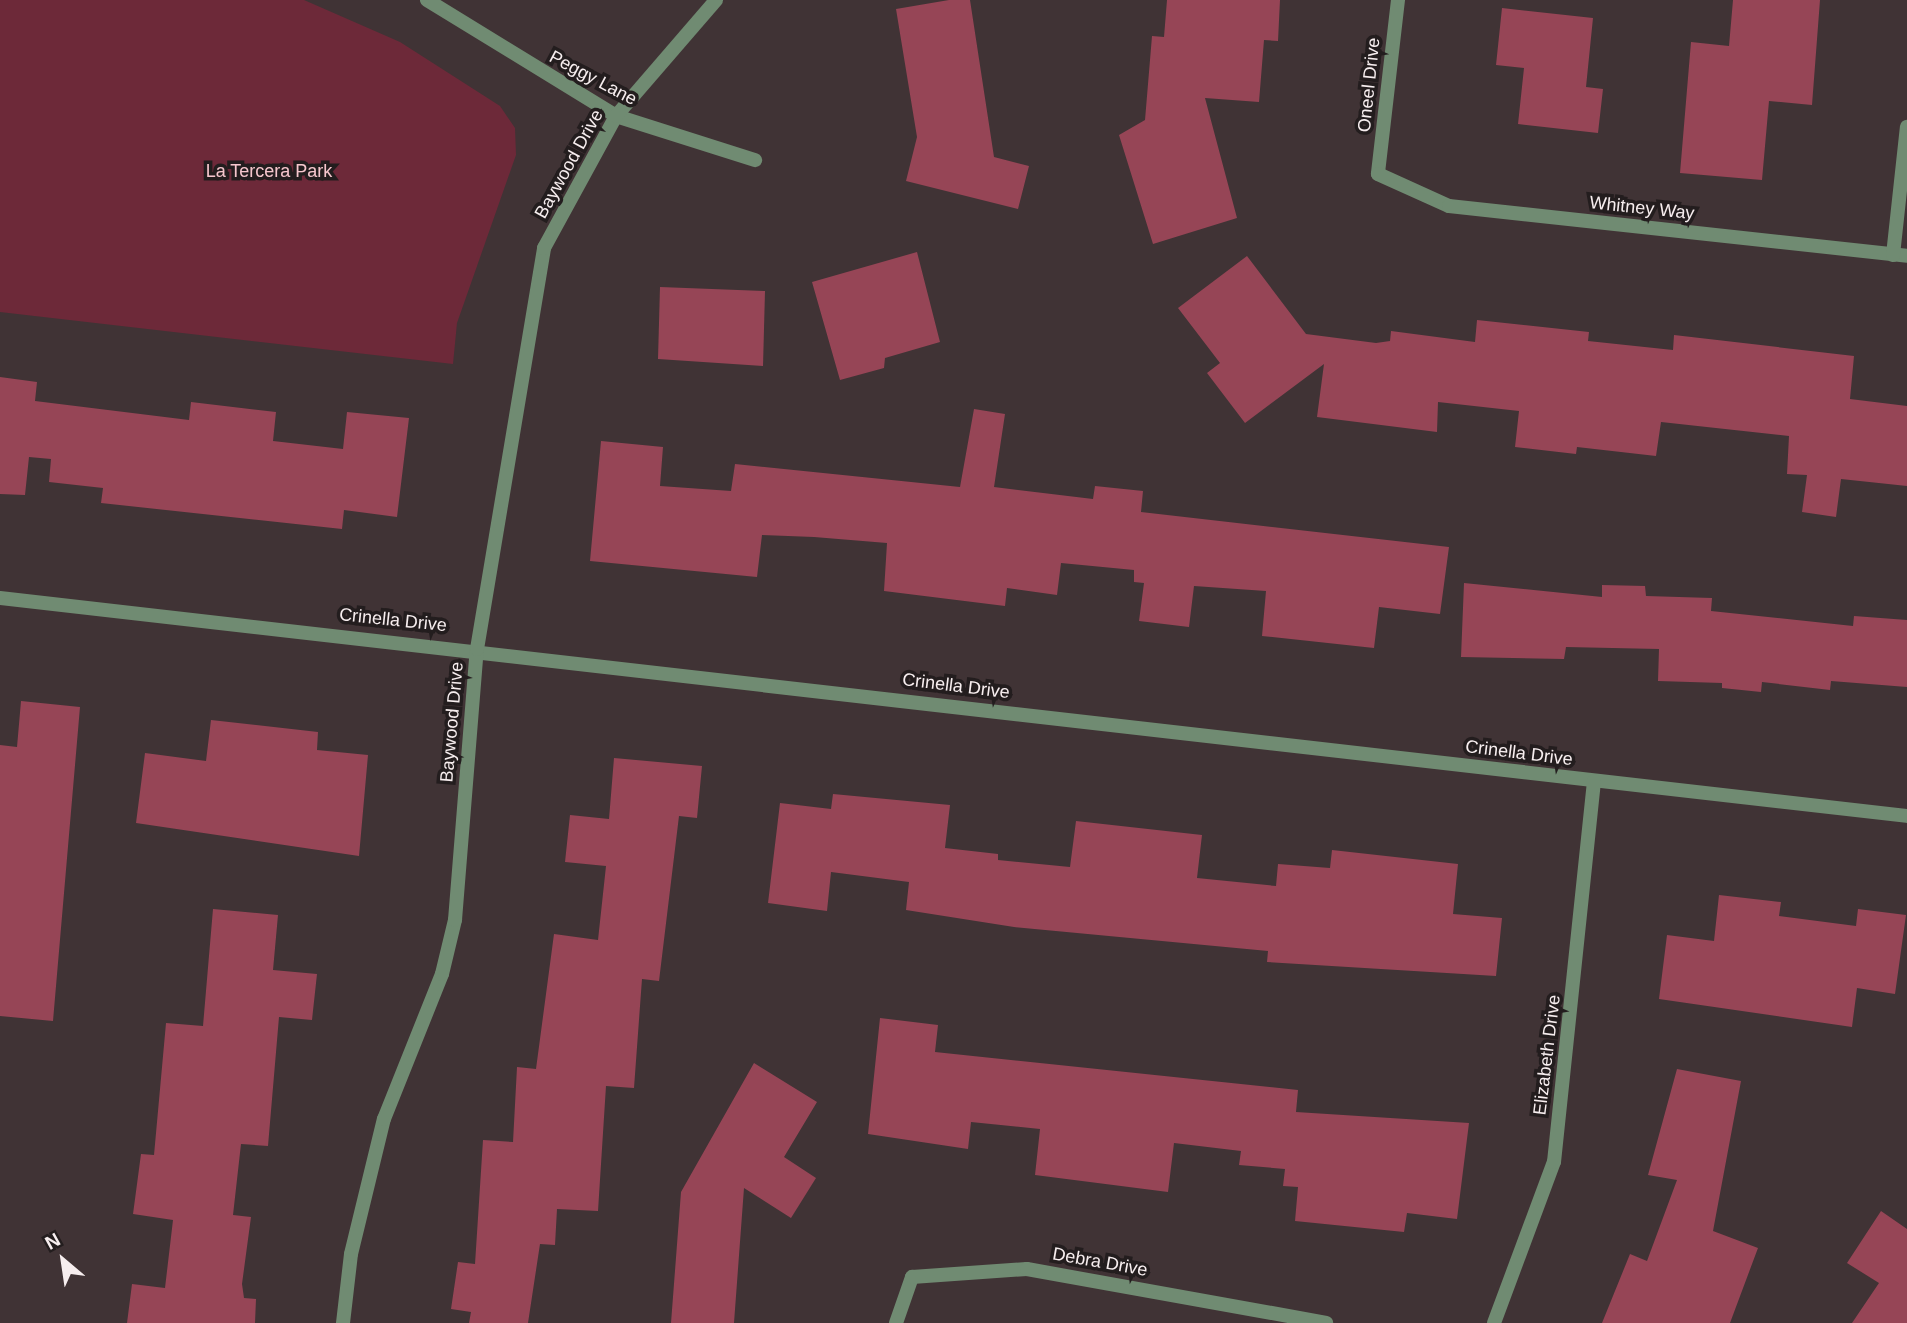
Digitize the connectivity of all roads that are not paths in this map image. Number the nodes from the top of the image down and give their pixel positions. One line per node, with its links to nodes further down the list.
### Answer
1 (427, 0): 4 (street, Peggy Lane)
2 (716, 0): 4 (street, Baywood Drive)
3 (1398, 0): 7 (street, Oneel Drive)
4 (616, 116): 6 (street, Peggy Lane); 10 (street, Baywood Drive)
5 (1907, 127): 8 (street)
6 (755, 160)
7 (1378, 174): 8 (street, Whitney Way)
8 (1900, 255)
9 (0, 598): 10 (street, Crinella Drive)
10 (477, 649): 11 (street, Crinella Drive); 13 (street, Baywood Drive)
11 (1594, 781): 12 (street, Crinella Drive); 16 (street, Elizabeth Drive)
12 (1907, 816)
13 (343, 1323)
14 (896, 1323): 15 (street, Debra Drive)
15 (1326, 1323)
16 (1494, 1323)

